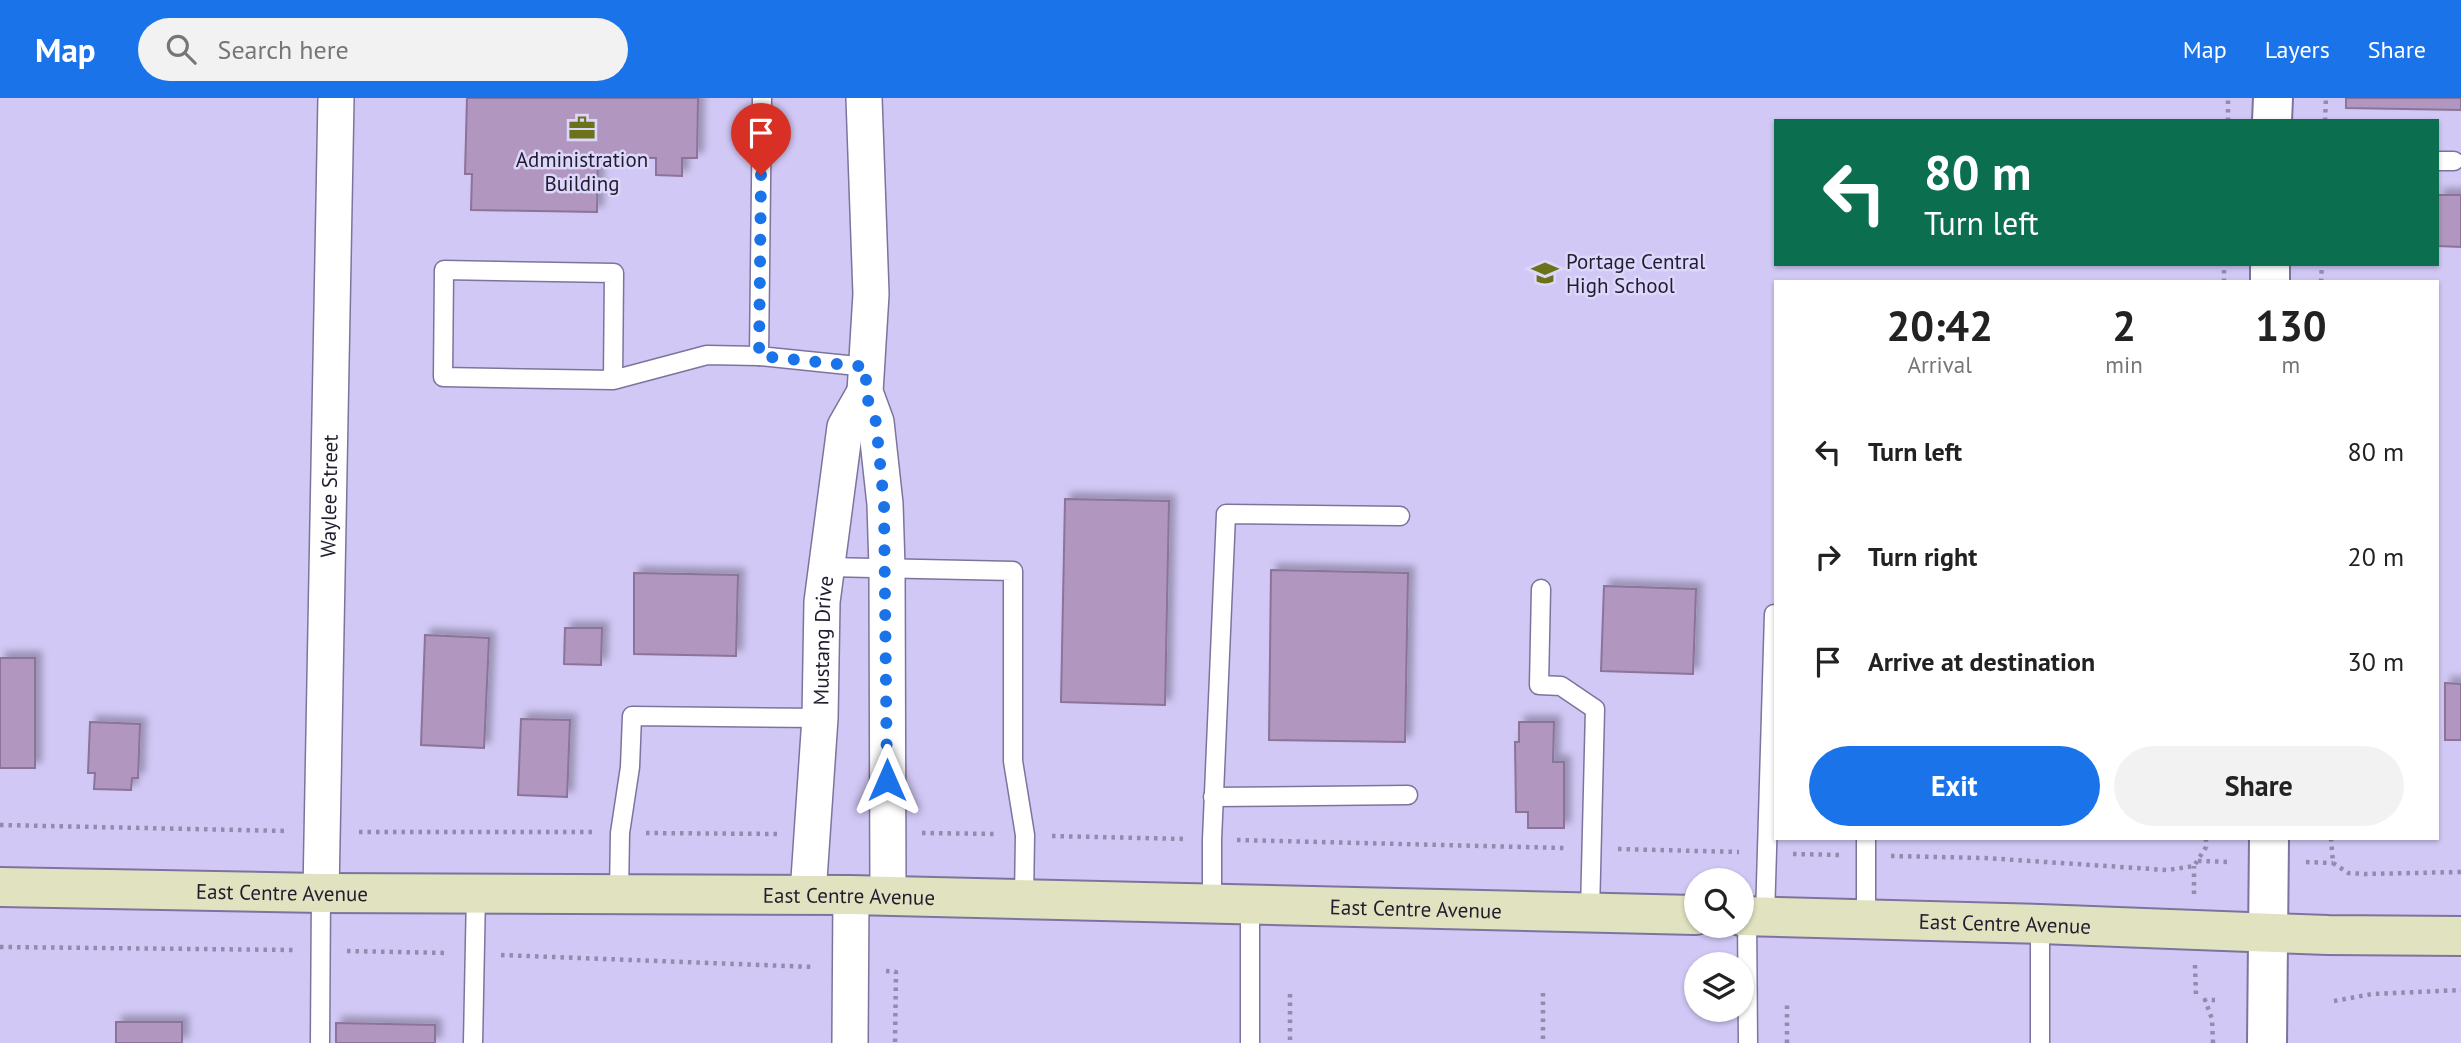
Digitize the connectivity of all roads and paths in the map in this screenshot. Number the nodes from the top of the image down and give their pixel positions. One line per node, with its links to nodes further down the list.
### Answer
1 (337, 98): 22 (street, Waylee Street)
2 (762, 98): 10 (lane)
3 (864, 98): 11 (street, Mustang Drive)
4 (2228, 98): 7 (path)
5 (2273, 98): 8 (street)
6 (2326, 98): 9 (path)
7 (2228, 119)
8 (2272, 119)
9 (2325, 119)
10 (759, 356): 11 (lane); 12 (lane)
11 (866, 379): 14 (street, Mustang Drive); 15 (street, Mustang Drive)
12 (613, 380): 12 (lane)
13 (1401, 516): 20 (lane)
14 (827, 567): 15 (lane); 18 (street, Mustang Drive)
15 (887, 567): 24 (street, Mustang Drive); 26 (lane)
16 (1541, 589): 32 (lane)
17 (1774, 614): 33 (lane)
18 (820, 718): 23 (lane); 25 (street, Mustang Drive)
19 (1408, 795): 20 (lane)
20 (1213, 797): 27 (lane)
21 (0, 825): 22 (path)
22 (322, 831): 23 (path); 36 (street, Waylee Street)
23 (620, 833): 25 (path); 38 (lane)
24 (887, 833): 26 (path); 41 (street, Mustang Drive)
25 (812, 834): 39 (street, Mustang Drive)
26 (1025, 835): 27 (path); 42 (lane)
27 (1212, 840): 32 (path); 43 (lane)
28 (2206, 840): 31 (path)
29 (2269, 840): 51 (street)
30 (2331, 840): 34 (path)
31 (1866, 847): 33 (path); 49 (lane)
32 (1590, 849): 33 (path); 46 (lane)
33 (1767, 853): 45 (lane)
34 (2461, 872)
35 (0, 887): 36 (main road, East Centre Avenue)
36 (321, 892): 37 (main road, East Centre Avenue); 64 (lane)
37 (476, 893): 38 (main road, East Centre Avenue); 65 (lane)
38 (619, 894): 39 (main road, East Centre Avenue)
39 (808, 894): 40 (main road, East Centre Avenue)
40 (851, 894): 41 (main road, East Centre Avenue); 66 (street)
41 (888, 895): 42 (main road, East Centre Avenue)
42 (1024, 899): 43 (main road, East Centre Avenue)
43 (1212, 903): 44 (main road, East Centre Avenue)
44 (1250, 904): 46 (main road, East Centre Avenue); 68 (lane)
45 (1754, 904)
46 (1590, 912): 47 (main road, East Centre Avenue)
47 (1684, 915)
48 (1754, 916): 49 (main road, East Centre Avenue)
49 (1866, 919): 50 (main road, East Centre Avenue)
50 (2040, 924): 51 (main road, East Centre Avenue); 72 (lane)
51 (2269, 933): 52 (main road, East Centre Avenue); 74 (street)
52 (2461, 936)
53 (1750, 938): 70 (lane)
54 (896, 972): 67 (path)
55 (2196, 987): 59 (path)
56 (2461, 990): 62 (path)
57 (1543, 993): 63 (path)
58 (1290, 994): 69 (path)
59 (2196, 995)
60 (2215, 1000): 73 (path)
61 (1787, 1001): 71 (path)
62 (2334, 1001)
63 (1543, 1039)
64 (320, 1043)
65 (472, 1043)
66 (850, 1043)
67 (895, 1043)
68 (1250, 1043)
69 (1290, 1043)
70 (1748, 1043)
71 (1787, 1043)
72 (2040, 1043)
73 (2213, 1043)
74 (2267, 1043)

